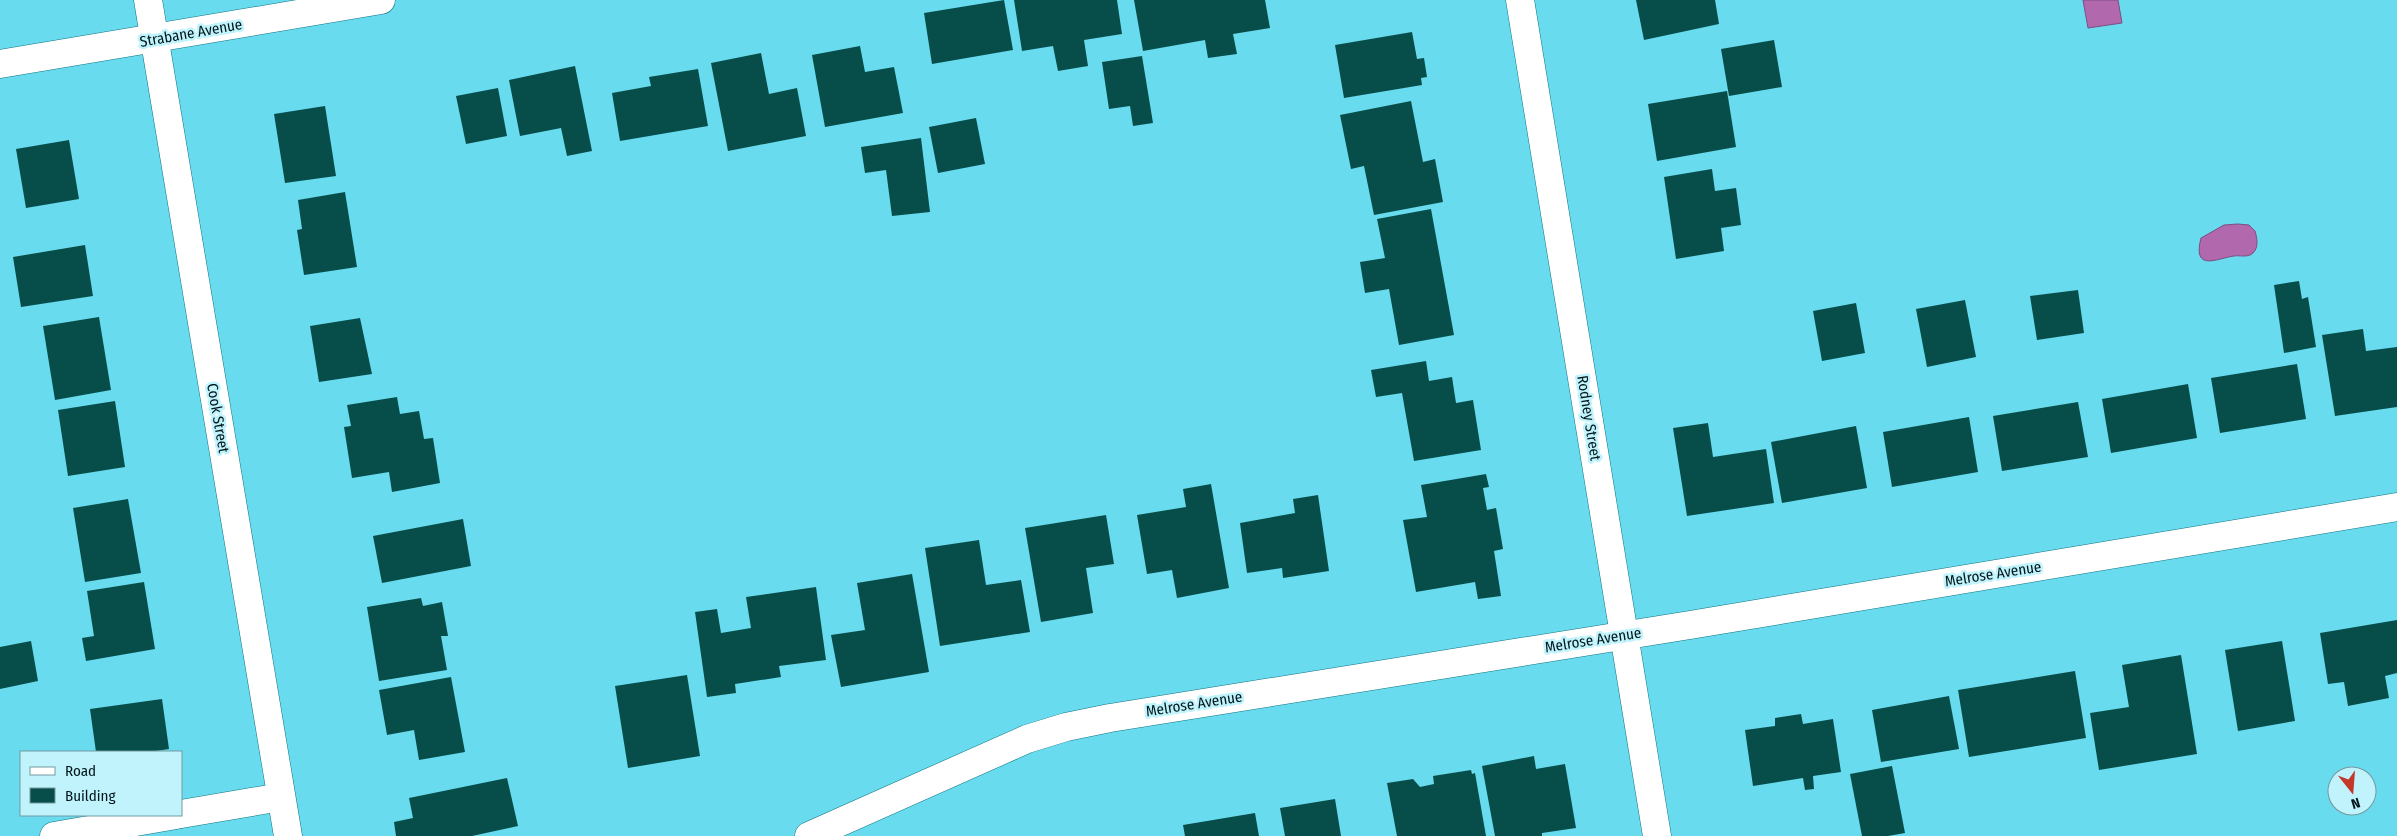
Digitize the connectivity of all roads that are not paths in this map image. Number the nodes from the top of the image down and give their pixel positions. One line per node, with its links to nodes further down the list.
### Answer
1 (148, 0): 4 (street, Cook Street)
2 (381, 0): 4 (street, Strabane Avenue)
3 (1520, 0): 7 (street, Rodney Street)
4 (155, 39): 5 (street, Strabane Avenue); 8 (street, Cook Street)
5 (0, 64)
6 (2397, 507): 7 (street, Melrose Avenue)
7 (1625, 635): 13 (street, Melrose Avenue); 14 (street, Rodney Street)
8 (282, 797): 9 (street); 12 (street, Cook Street)
9 (182, 814)
10 (170, 816): 11 (street)
11 (54, 836)
12 (288, 836)
13 (808, 836)
14 (1657, 836)

